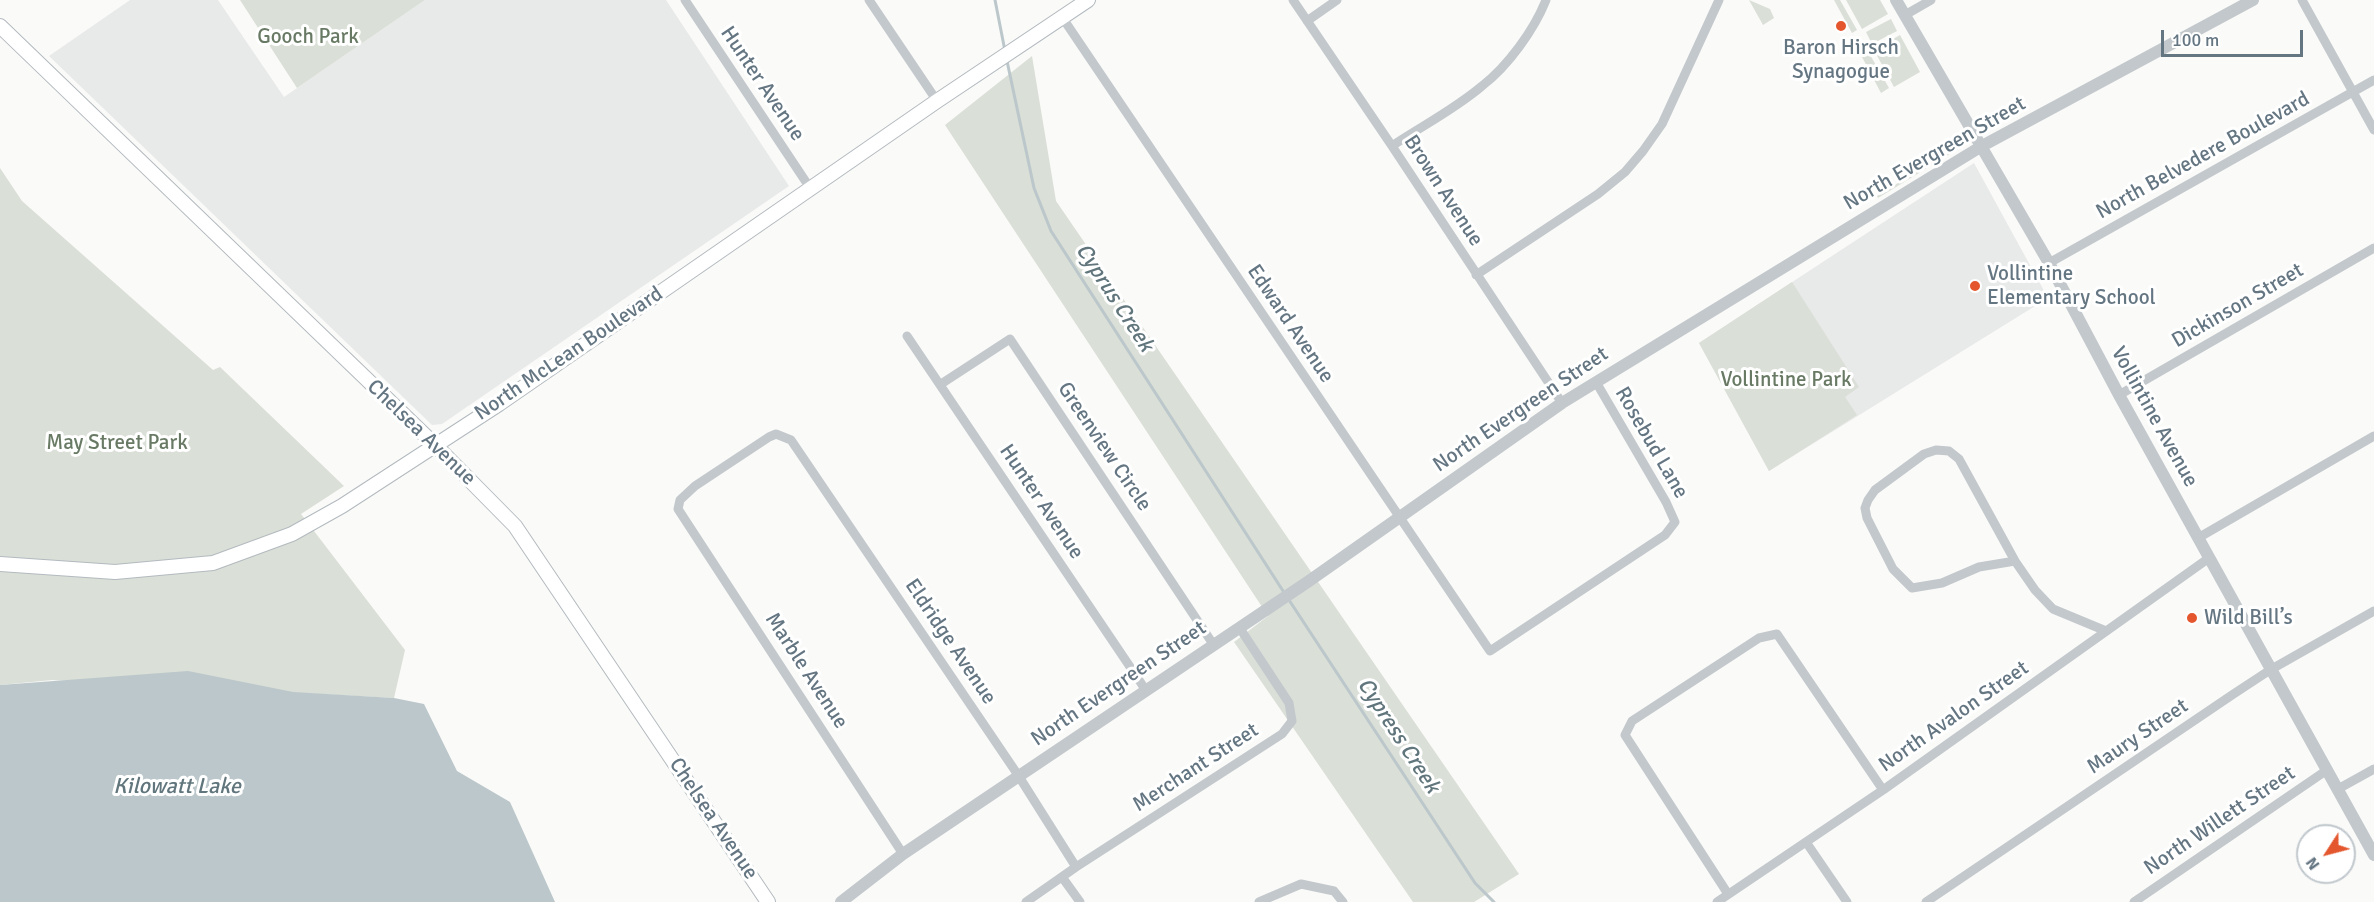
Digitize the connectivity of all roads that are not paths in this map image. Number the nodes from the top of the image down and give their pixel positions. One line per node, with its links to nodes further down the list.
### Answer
1 (685, 0): 22 (street, Hunter Avenue)
2 (869, 0): 18 (street)
3 (1088, 0): 13 (main road, North McLean Boulevard)
4 (1293, 0): 14 (street, Brown Avenue)
5 (1337, 0): 14 (street)
6 (1546, 0): 20 (street)
7 (1719, 0): 25 (street)
8 (1896, 0): 12 (street, Vollintine Avenue)
9 (1931, 0): 12 (street)
10 (2253, 0): 21 (street, North Evergreen Street)
11 (2302, 0): 17 (street)
12 (1905, 15): 21 (street, Vollintine Avenue)
13 (1062, 17): 18 (main road, North McLean Boulevard); 34 (street, Edward Avenue)
14 (1307, 21): 20 (street, Brown Avenue)
15 (0, 26): 33 (main road, Chelsea Avenue)
16 (2374, 80): 17 (street, North Belvedere Boulevard)
17 (2354, 92): 19 (street); 24 (street, North Belvedere Boulevard)
18 (937, 101): 22 (main road, North McLean Boulevard)
19 (2374, 130)
20 (1392, 146): 25 (street, Brown Avenue)
21 (1982, 146): 24 (street, Vollintine Avenue); 27 (street, North Evergreen Street)
22 (810, 188): 33 (main road, North McLean Boulevard)
23 (2374, 248): 29 (street, Dickinson Street)
24 (2049, 263): 29 (street, Vollintine Avenue)
25 (1476, 275): 30 (street, Brown Avenue)
26 (907, 336): 28 (street, Hunter Avenue)
27 (1596, 382): 30 (street, North Evergreen Street); 43 (street, Rosebud Lane)
28 (940, 384): 42 (street, Greenview Circle); 45 (street, Hunter Avenue)
29 (2119, 395): 35 (street, Vollintine Avenue)
30 (1562, 403): 34 (street, North Evergreen Street)
31 (2374, 436): 35 (street)
32 (791, 440): 48 (street, Eldridge Avenue); 52 (street, Marble Avenue)
33 (435, 445): 38 (main road, North McLean Boulevard); 58 (main road, Chelsea Avenue)
34 (1398, 516): 40 (street, North Evergreen Street); 43 (street, Edward Avenue)
35 (2198, 538): 36 (street, Vollintine Avenue)
36 (2209, 558): 41 (street, North Avalon Street); 44 (street, Vollintine Avenue)
37 (2015, 561): 37 (street); 41 (street)
38 (0, 564)
39 (2374, 611): 44 (street, Maury Street)
40 (1239, 627): 42 (street, North Evergreen Street); 54 (street, Merchant Street)
41 (2106, 631): 50 (street, North Avalon Street)
42 (1213, 644): 45 (street, North Evergreen Street)
43 (1490, 651)
44 (2270, 670): 47 (street, Vollintine Avenue); 65 (street, Maury Street)
45 (1145, 690): 48 (street, North Evergreen Street)
46 (2374, 769): 49 (street)
47 (2327, 770): 49 (street, Vollintine Avenue); 66 (street, North Willett Street)
48 (1018, 775): 52 (street, North Evergreen Street); 54 (street, Eldridge Avenue)
49 (2338, 789): 53 (street, Vollintine Avenue)
50 (1883, 790): 51 (street, North Avalon Street); 56 (street)
51 (1806, 842): 56 (street, North Avalon Street); 64 (street)
52 (903, 854): 57 (street, North Evergreen Street)
53 (2374, 855)
54 (1076, 867): 55 (street, Merchant Street)
55 (1062, 877): 59 (street, Merchant Street); 60 (street)
56 (1728, 894): 63 (street, North Avalon Street)
57 (849, 900)
58 (768, 902)
59 (1026, 902)
60 (1080, 902)
61 (1259, 902): 62 (street)
62 (1343, 902)
63 (1717, 902)
64 (1847, 902)
65 (1926, 902)
66 (2134, 902)

